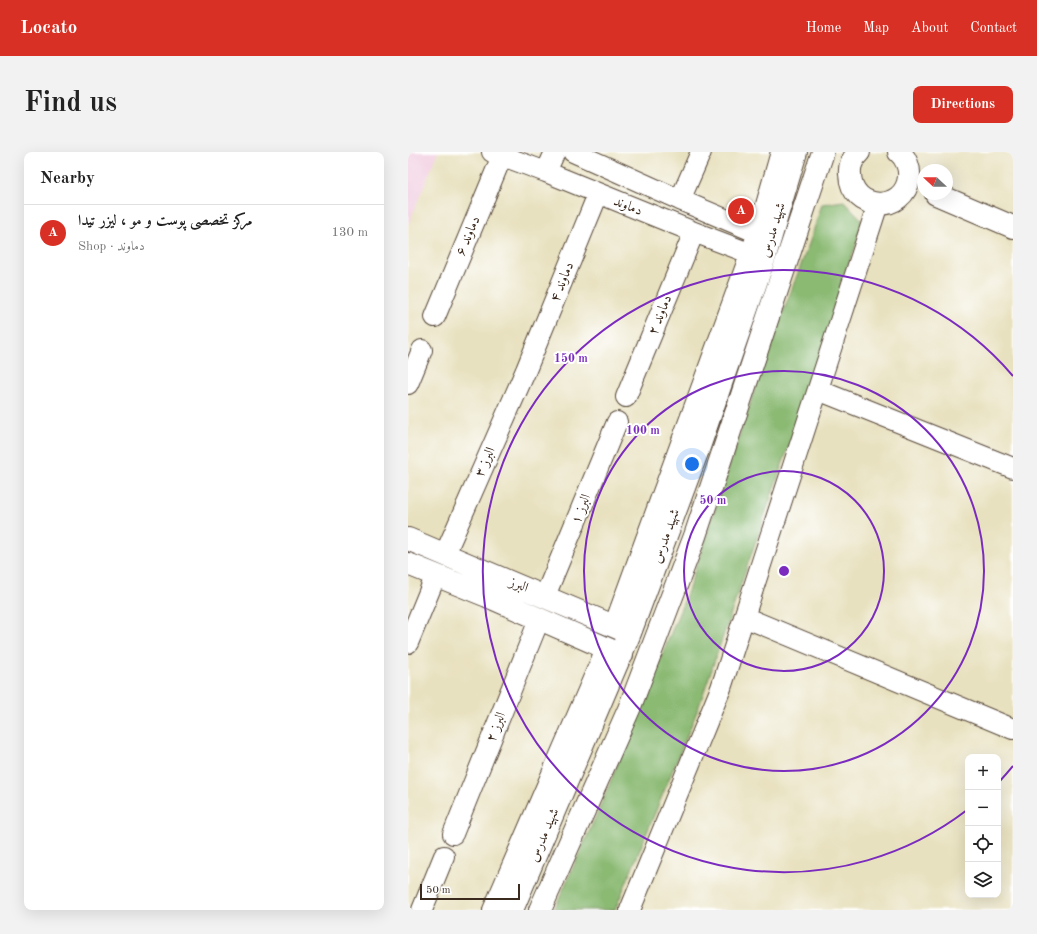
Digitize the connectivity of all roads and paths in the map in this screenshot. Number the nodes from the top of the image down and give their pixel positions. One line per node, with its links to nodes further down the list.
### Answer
1 (554, 152): 10 (street)
2 (700, 152): 14 (street)
3 (781, 152): 20 (street)
4 (796, 152): 20 (main road, شهید مدرس)
5 (899, 152): 11 (main road)
6 (497, 154): 10 (street, دماوند); 22 (street, دماوند ۶)
7 (581, 154): 12 (street, دماوند)
8 (821, 157): 9 (main road); 30 (main road, شهید مدرس)
9 (854, 161): 16 (main road)
10 (546, 172): 13 (street, دماوند)
11 (916, 185): 16 (main road)
12 (652, 188): 14 (street, دماوند); 17 (street)
13 (598, 194): 17 (street, دماوند); 24 (street, دماوند ۴)
14 (680, 200): 20 (street, دماوند)
15 (950, 200): 18 (main road)
16 (878, 204): 26 (street)
17 (641, 211): 19 (street, دماوند)
18 (1013, 227)
19 (694, 232): 21 (street, دماوند); 27 (street, دماوند ۲)
20 (764, 236): 21 (main road, شهید مدرس)
21 (757, 256): 29 (main road, شهید مدرس); 41 (street)
22 (435, 317)
23 (422, 350): 25 (street)
24 (526, 370): 33 (street, البرز ۳)
25 (408, 384)
26 (818, 390): 31 (street); 39 (street)
27 (626, 397)
28 (617, 422): 38 (street, البرز ۱)
29 (699, 447): 30 (main road); 41 (main road, شهید مدرس)
30 (722, 454): 50 (main road, شهید مدرس)
31 (1013, 468)
32 (408, 539): 33 (main road, البرز)
33 (445, 554): 36 (main road, البرز)
34 (408, 564): 35 (main road, البرز)
35 (436, 575): 37 (main road, البرز); 42 (street)
36 (495, 575): 37 (main road); 38 (main road, البرز)
37 (487, 596): 40 (main road, البرز)
38 (545, 596): 41 (main road, البرز)
39 (744, 617): 44 (street); 51 (street)
40 (539, 620): 43 (main road, البرز); 45 (street, البرز ۲)
41 (622, 629): 43 (main road, شهید مدرس)
42 (408, 643)
43 (614, 652): 48 (street); 49 (main road, شهید مدرس)
44 (1013, 729)
45 (453, 834)
46 (444, 856): 47 (street)
47 (422, 910)
48 (493, 910)
49 (512, 910)
50 (540, 910)
51 (630, 910)

